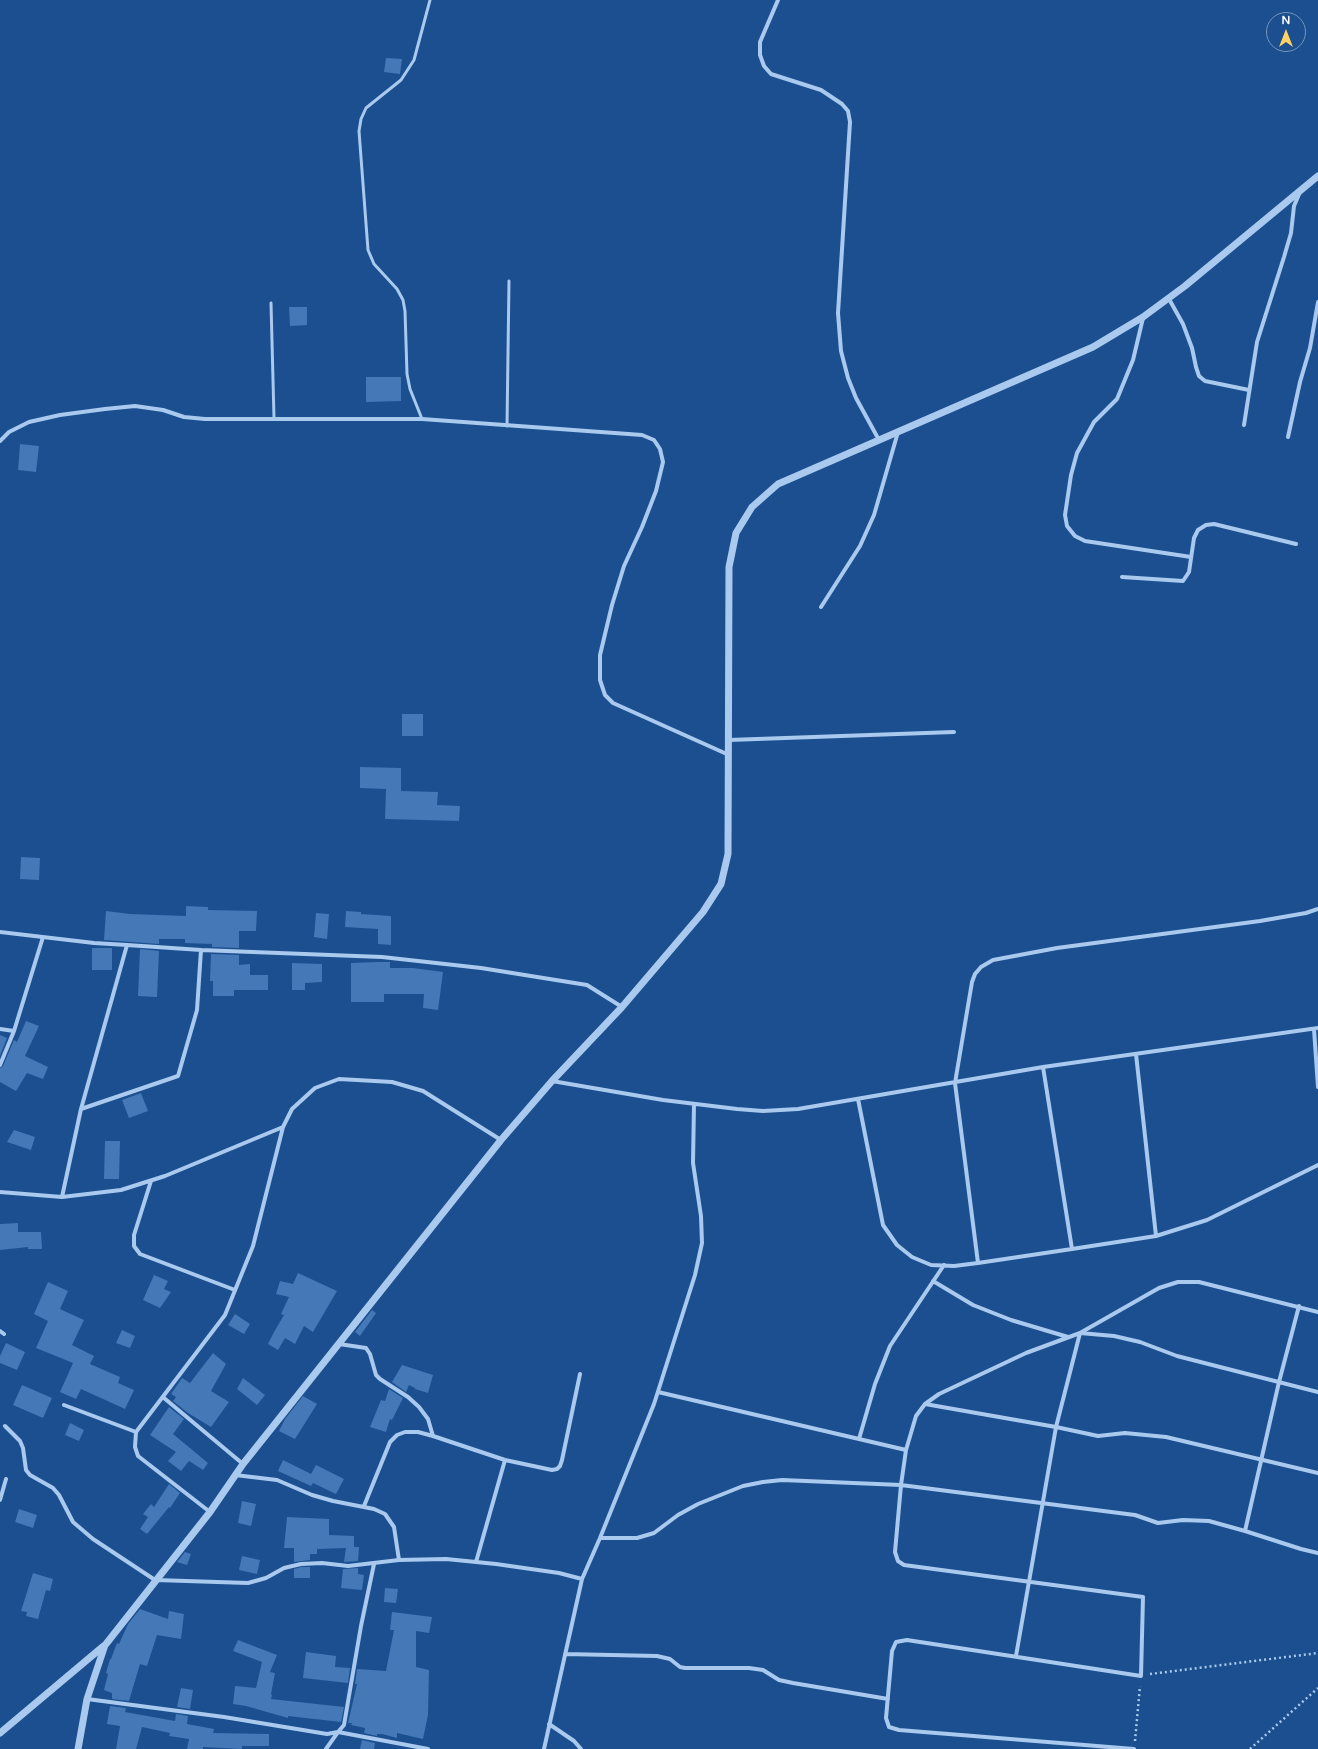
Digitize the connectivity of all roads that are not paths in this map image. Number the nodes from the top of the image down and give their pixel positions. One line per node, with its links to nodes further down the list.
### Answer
1 (430, 0): 12 (lane)
2 (778, 0): 17 (street)
3 (1318, 176): 4 (street)
4 (1300, 190): 6 (street); 10 (street)
5 (509, 281): 14 (lane)
6 (1169, 299): 9 (street); 10 (street)
7 (1318, 302): 16 (street)
8 (271, 303): 11 (lane)
9 (1144, 317): 15 (street); 20 (street)
10 (1249, 390): 13 (street)
11 (274, 418): 12 (street); 18 (street)
12 (422, 420): 14 (street)
13 (1244, 425)
14 (507, 426): 25 (street)
15 (898, 432): 17 (street); 22 (street)
16 (1288, 438)
17 (879, 440): 24 (street)
18 (0, 441)
19 (1296, 544): 20 (street)
20 (1191, 557): 21 (street)
21 (1122, 577)
22 (821, 607)
23 (954, 732): 24 (street)
24 (729, 740): 25 (street)
25 (729, 755): 31 (street)
26 (1318, 909): 39 (street)
27 (0, 932): 28 (street)
28 (44, 937): 29 (street); 34 (street)
29 (127, 944): 30 (street); 43 (street)
30 (201, 950): 31 (street); 43 (street)
31 (622, 1007): 38 (street)
32 (1316, 1028): 35 (street); 40 (street)
33 (0, 1029): 34 (street)
34 (14, 1031): 36 (street)
35 (1136, 1054): 37 (street); 50 (street)
36 (0, 1065)
37 (1043, 1067): 39 (street); 51 (street)
38 (552, 1081): 42 (street); 45 (street)
39 (955, 1083): 41 (street); 52 (street)
40 (1318, 1087)
41 (858, 1099): 42 (street); 53 (street)
42 (694, 1104): 63 (street)
43 (82, 1109): 49 (street)
44 (283, 1127): 45 (street); 47 (street); 55 (street)
45 (501, 1140): 60 (street)
46 (1318, 1165): 50 (street)
47 (151, 1181): 49 (street); 55 (street)
48 (0, 1192): 49 (street)
49 (62, 1197)
50 (1156, 1236): 51 (street)
51 (1072, 1249): 52 (street)
52 (978, 1263): 53 (street)
53 (944, 1265): 54 (street)
54 (933, 1281): 59 (street); 72 (street)
55 (235, 1290): 65 (street)
56 (1299, 1306): 57 (street); 58 (street); 62 (street)
57 (1318, 1312)
58 (1080, 1333): 59 (street); 62 (street); 69 (street)
59 (1068, 1337): 66 (street)
60 (339, 1344): 71 (street); 76 (street)
61 (580, 1374): 74 (street)
62 (1279, 1382): 64 (street); 75 (street)
63 (658, 1392): 72 (street); 86 (street)
64 (1318, 1392)
65 (164, 1398): 70 (street); 76 (street)
66 (925, 1404): 69 (street); 73 (street)
67 (64, 1405): 70 (street)
68 (5, 1426): 92 (street)
69 (1056, 1427): 75 (street); 82 (street)
70 (136, 1432): 84 (street)
71 (433, 1436): 74 (street); 83 (street)
72 (859, 1439): 73 (street)
73 (906, 1450): 80 (street)
74 (505, 1460): 89 (street)
75 (1262, 1460): 77 (street); 85 (street)
76 (243, 1464): 78 (street)
77 (1318, 1472)
78 (235, 1475): 83 (street); 84 (street)
79 (6, 1479): 81 (street)
80 (901, 1485): 82 (street); 86 (street); 93 (street)
81 (0, 1500)
82 (1043, 1503): 85 (street); 93 (street)
83 (364, 1506): 88 (street)
84 (210, 1512): 92 (street)
85 (1245, 1531): 87 (street)
86 (600, 1538): 91 (street)
87 (1318, 1553)
88 (399, 1560): 89 (street); 90 (street)
89 (476, 1562): 91 (street)
90 (374, 1564): 92 (street); 100 (street)
91 (582, 1579): 95 (street)
92 (155, 1580): 94 (street)
93 (1030, 1582): 96 (street); 96 (street)
94 (106, 1644): 97 (street); 101 (street)
95 (565, 1654): 98 (street); 99 (street)
96 (1016, 1656): 98 (street)
97 (87, 1699): 100 (street); 102 (street)
98 (888, 1699): 107 (street)
99 (549, 1724): 105 (street); 106 (street)
100 (338, 1732): 103 (street); 104 (street)
101 (0, 1733)
102 (78, 1749)
103 (326, 1749)
104 (428, 1749)
105 (544, 1749)
106 (580, 1749)
107 (1134, 1749)

